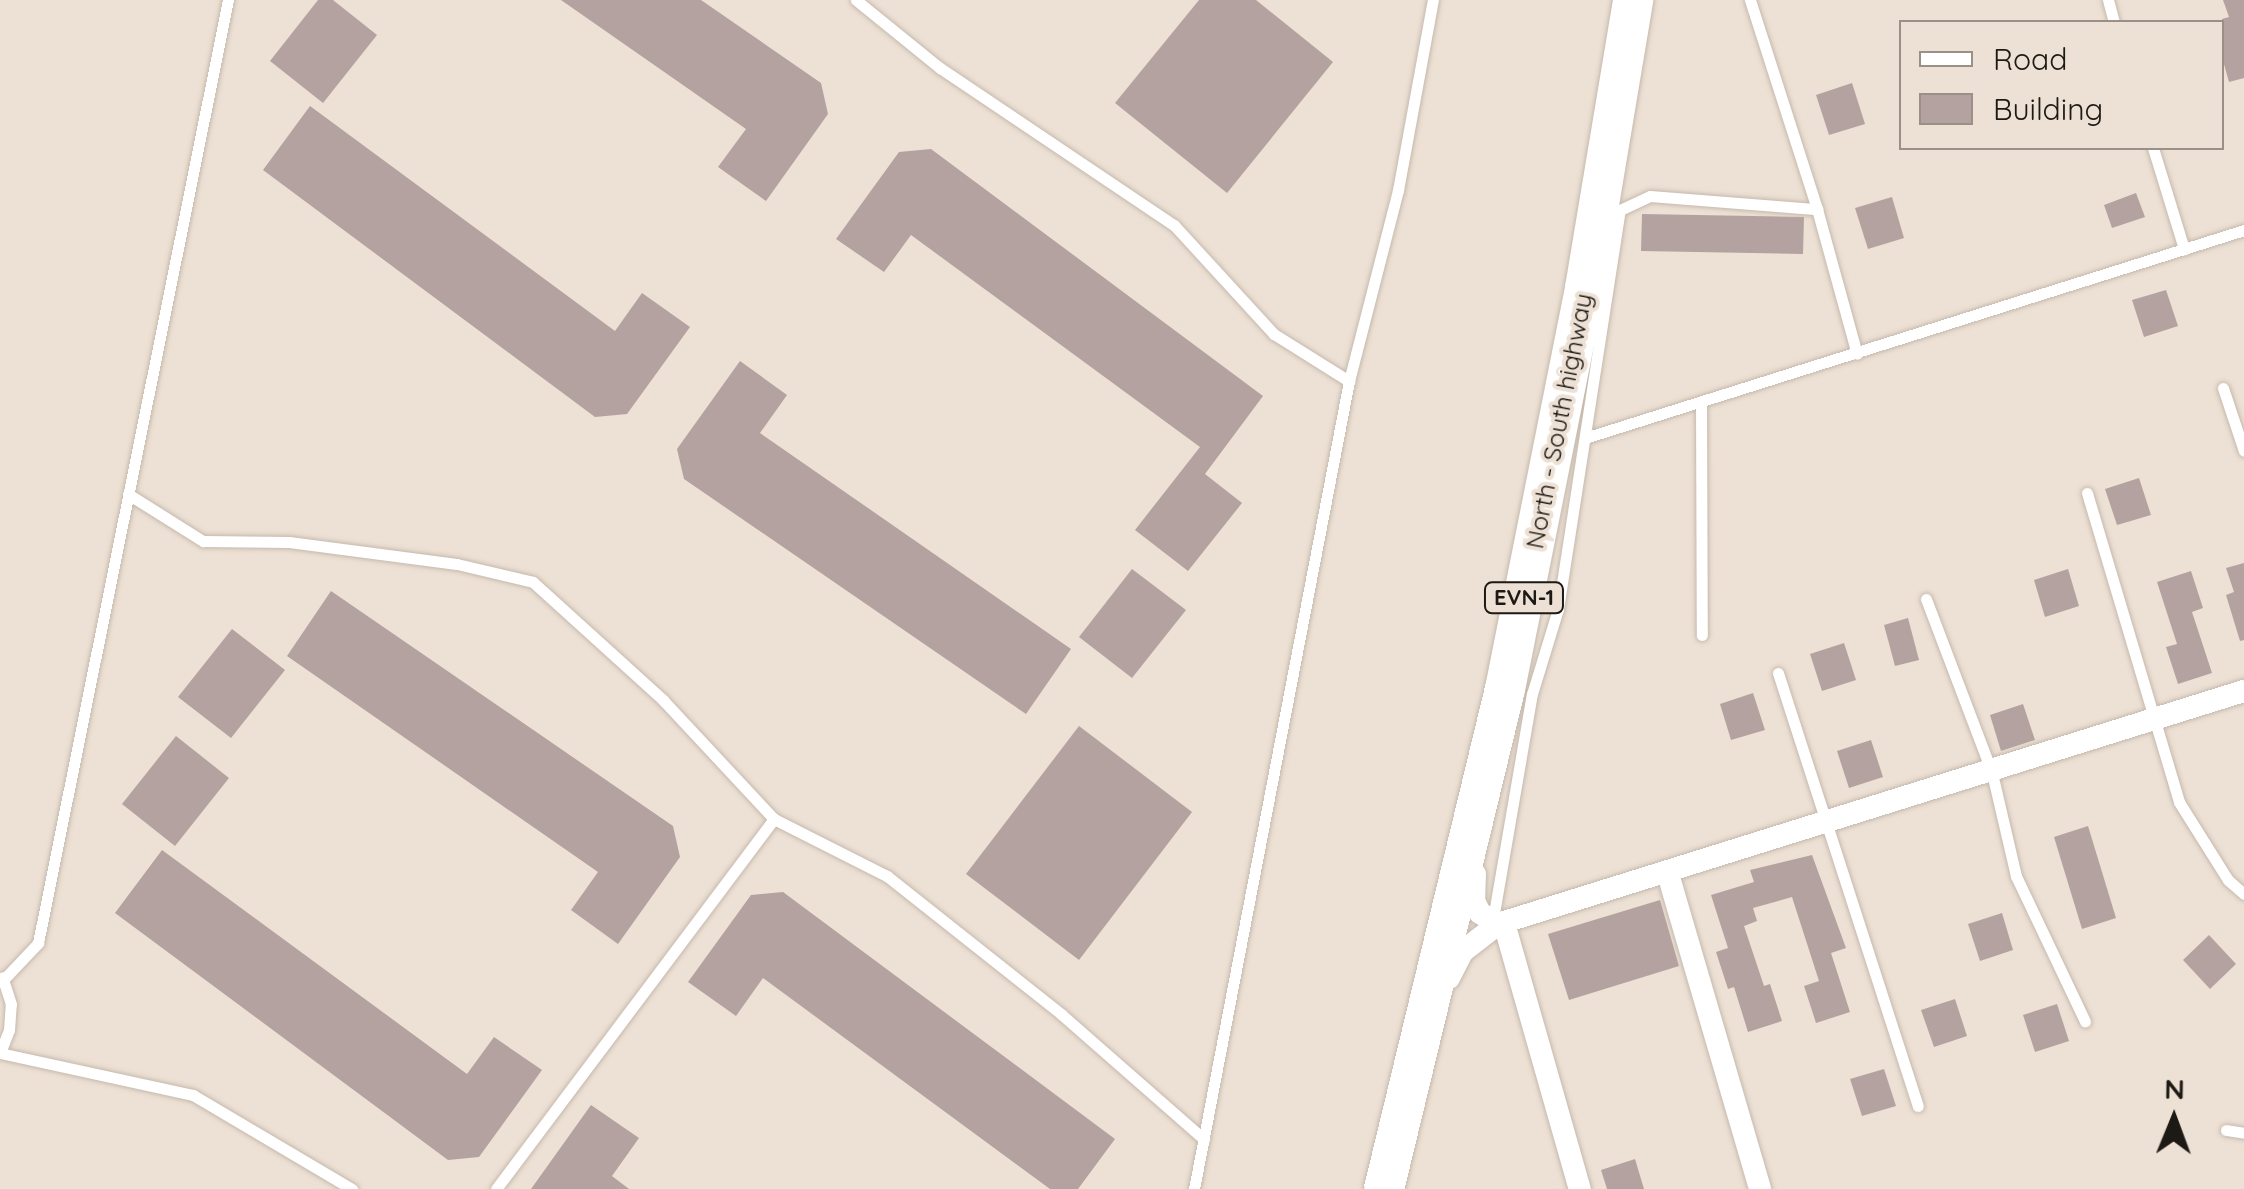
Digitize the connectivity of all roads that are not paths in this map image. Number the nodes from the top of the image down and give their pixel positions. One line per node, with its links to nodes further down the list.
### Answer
1 (228, 0): 17 (lane)
2 (856, 0): 11 (lane)
3 (1433, 0): 11 (lane)
4 (1750, 0): 7 (lane)
5 (1627, 2): 25 (highway, North - South highway / EVN-1); 41 (highway, North - South highway / EVN-1)
6 (2154, 150): 9 (lane)
7 (1817, 208): 10 (lane); 14 (lane)
8 (2244, 230): 9 (lane)
9 (2184, 249): 10 (lane)
10 (1857, 354): 13 (lane)
11 (1349, 380): 37 (lane)
12 (2224, 388): 15 (lane)
13 (1701, 402): 14 (lane); 19 (lane)
14 (1588, 437): 29 (lane)
15 (2244, 451)
16 (2086, 493): 22 (lane)
17 (128, 494): 24 (lane); 30 (lane)
18 (1926, 599): 23 (lane)
19 (1702, 634)
20 (1778, 673): 26 (lane)
21 (2244, 691): 22 (street)
22 (2158, 720): 23 (street); 28 (lane)
23 (1992, 773): 26 (street); 31 (lane)
24 (774, 819): 37 (lane); 39 (lane)
25 (1475, 821): 29 (street); 32 (highway, North - South highway / EVN-1)
26 (1829, 824): 27 (street); 34 (lane)
27 (1668, 874): 29 (street); 44 (street)
28 (2244, 894)
29 (1498, 922): 32 (street); 43 (street)
30 (2, 976): 33 (lane)
31 (2085, 1020)
32 (1424, 1028): 42 (highway, North - South highway / EVN-1)
33 (0, 1053): 38 (lane)
34 (1918, 1106)
35 (2226, 1130): 36 (lane)
36 (2244, 1133)
37 (1204, 1139): 40 (lane)
38 (352, 1189)
39 (496, 1189)
40 (1194, 1189)
41 (1360, 1189)
42 (1384, 1189)
43 (1580, 1189)
44 (1760, 1189)

